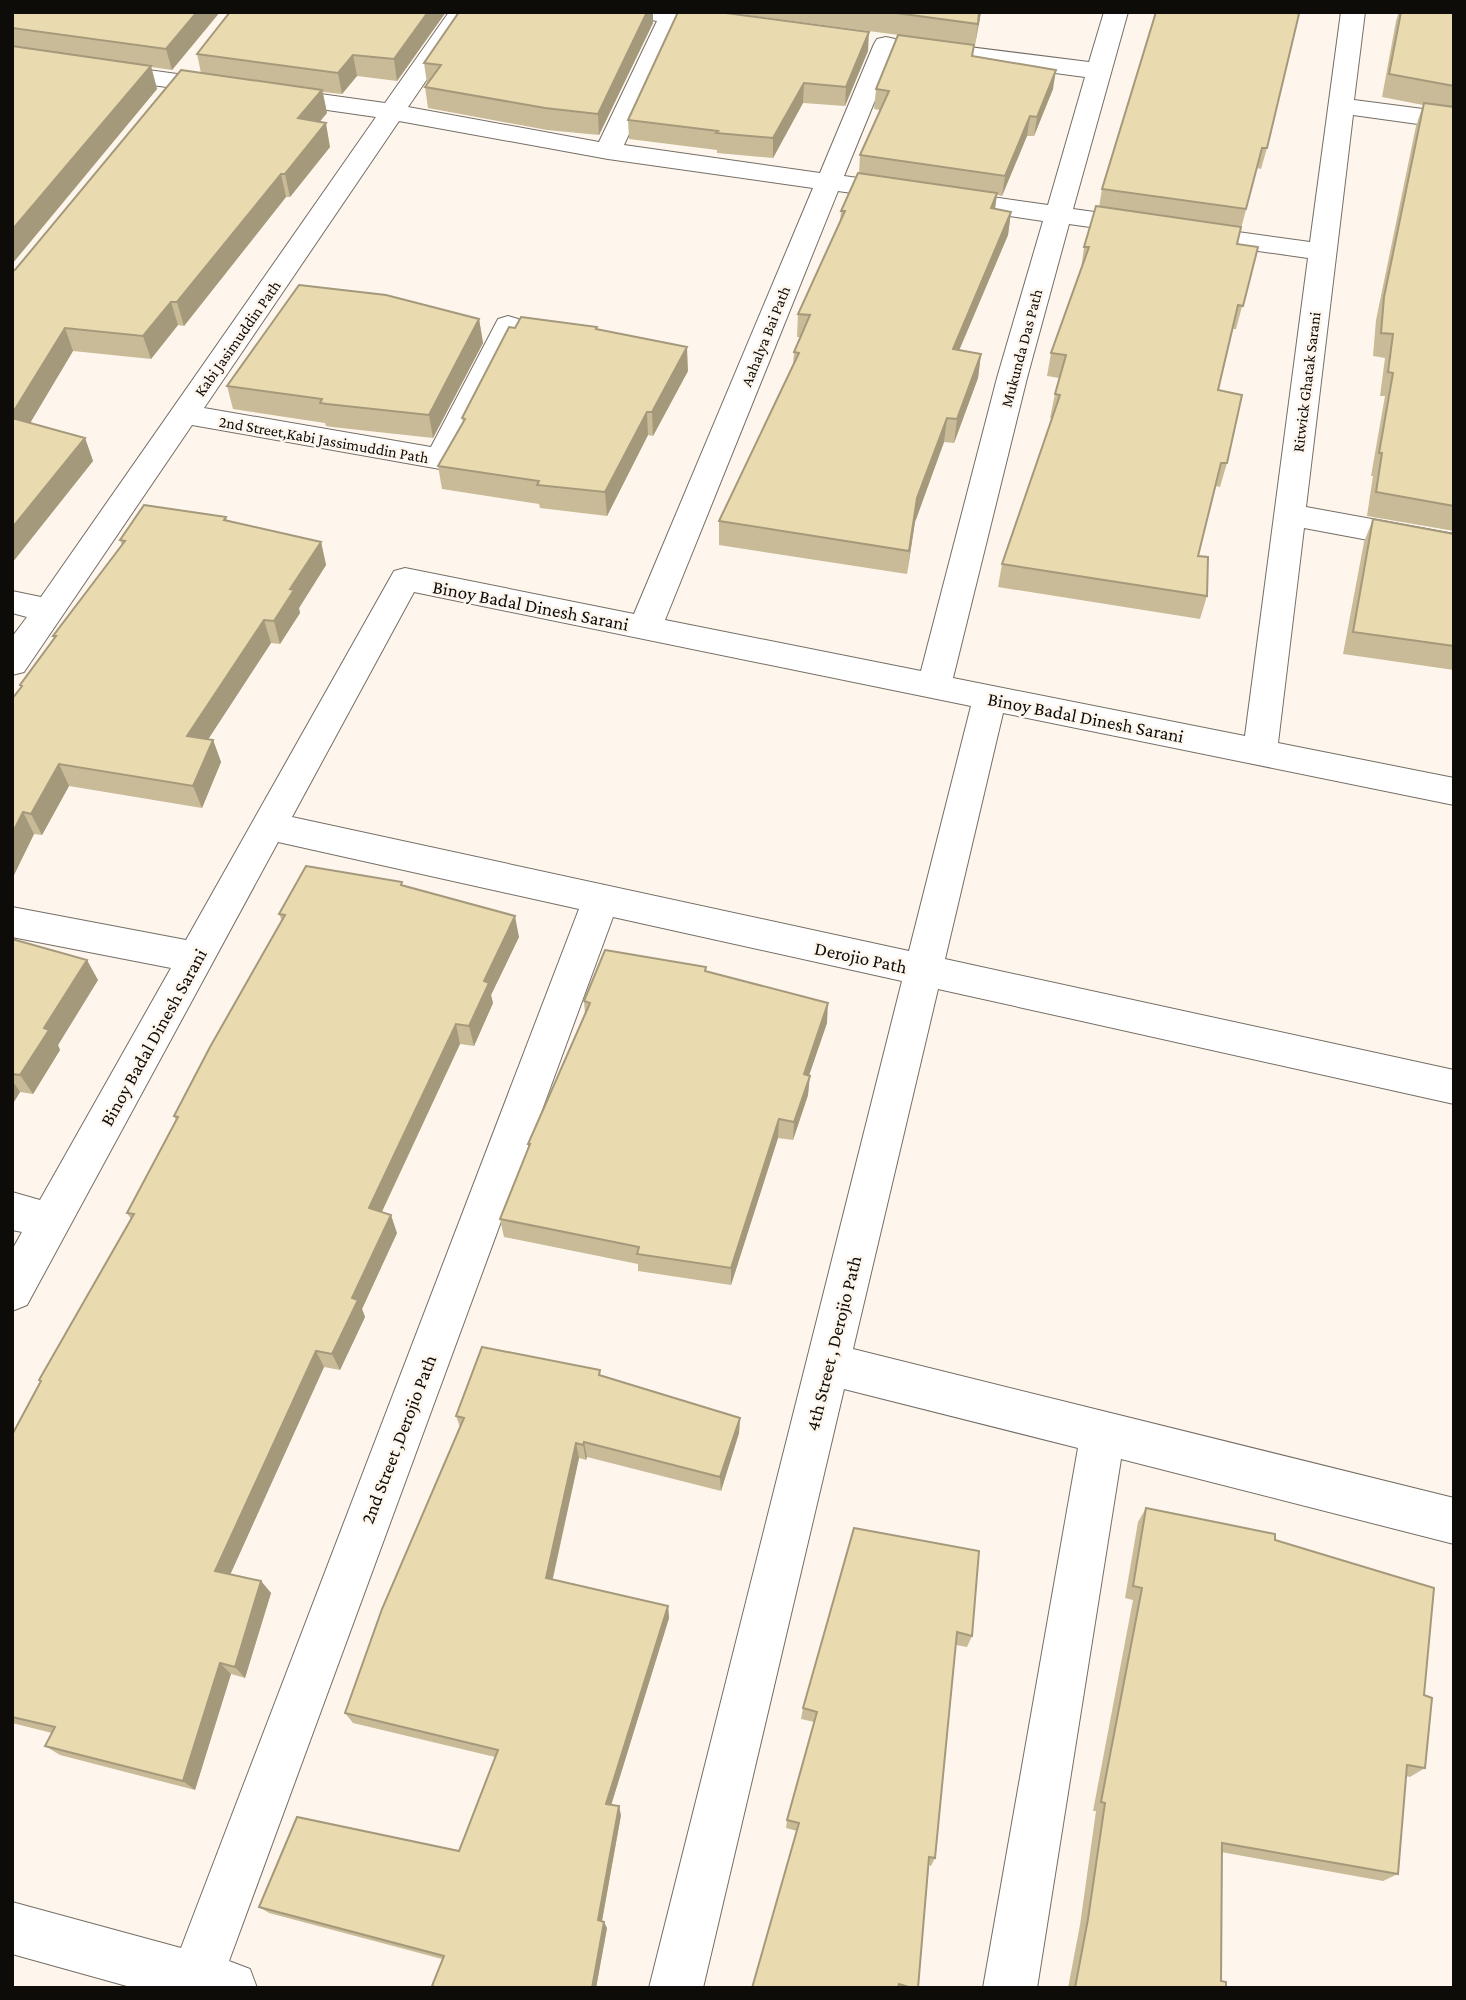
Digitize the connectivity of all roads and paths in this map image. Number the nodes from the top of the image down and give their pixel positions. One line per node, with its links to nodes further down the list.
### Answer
1 (461, 12): 12 (street, Kabi Jasimuddin Path)
2 (643, 12): 5 (street)
3 (1116, 12): 8 (street, Mukunda Das Path)
4 (1353, 12): 11 (street, Ritwick Ghatak Sarani)
5 (671, 16): 6 (street); 14 (street)
6 (752, 26)
7 (12, 58): 9 (street)
8 (1099, 71): 15 (street, Aahalya Bai Path); 16 (street, Mukunda Das Path)
9 (188, 72): 10 (street); 12 (street)
10 (163, 103)
11 (1341, 106): 13 (street); 17 (street, Ritwick Ghatak Sarani)
12 (393, 112): 14 (street); 19 (street, Kabi Jasimuddin Path)
13 (1454, 121)
14 (608, 150): 15 (street)
15 (829, 182): 16 (street); 24 (street, Aahalya Bai Path)
16 (1058, 216): 17 (street); 26 (street, Mukunda Das Path)
17 (1323, 252): 20 (street, Ritwick Ghatak Sarani)
18 (508, 325): 19 (street, 2nd Street,Kabi Jassimuddin Path)
19 (185, 414): 23 (street, Kabi Jasimuddin Path)
20 (1290, 515): 21 (street); 28 (street, Ritwick Ghatak Sarani)
21 (1454, 545)
22 (12, 602): 23 (street)
23 (49, 610): 25 (street, Kabi Jasimuddin Path)
24 (645, 628): 26 (street, Binoy Badal Dinesh Sarani); 30 (street, Binoy Badal Dinesh Sarani)
25 (12, 663)
26 (934, 687): 27 (street, Binoy Badal Dinesh Sarani)
27 (990, 698): 28 (street, Binoy Badal Dinesh Sarani); 34 (street, 4th Street , Derojio Path)
28 (1260, 752): 29 (street, Binoy Badal Dinesh Sarani)
29 (1454, 792)
30 (269, 827): 31 (street, Derojio Path); 33 (street, Binoy Badal Dinesh Sarani)
31 (601, 900): 34 (street, Derojio Path); 42 (street, 2nd Street ,Derojio Path)
32 (12, 922): 33 (street)
33 (197, 957): 36 (street, Binoy Badal Dinesh Sarani)
34 (924, 970): 35 (street, Derojio Path); 38 (street, 4th Street , Derojio Path)
35 (1454, 1087)
36 (32, 1216): 37 (street, Binoy Badal Dinesh Sarani)
37 (12, 1291)
38 (828, 1364): 39 (street); 43 (street, 4th Street , Derojio Path)
39 (1103, 1433): 40 (street); 44 (street)
40 (1454, 1521)
41 (12, 1928): 42 (street)
42 (213, 1983)
43 (676, 1988)
44 (1010, 1988)

